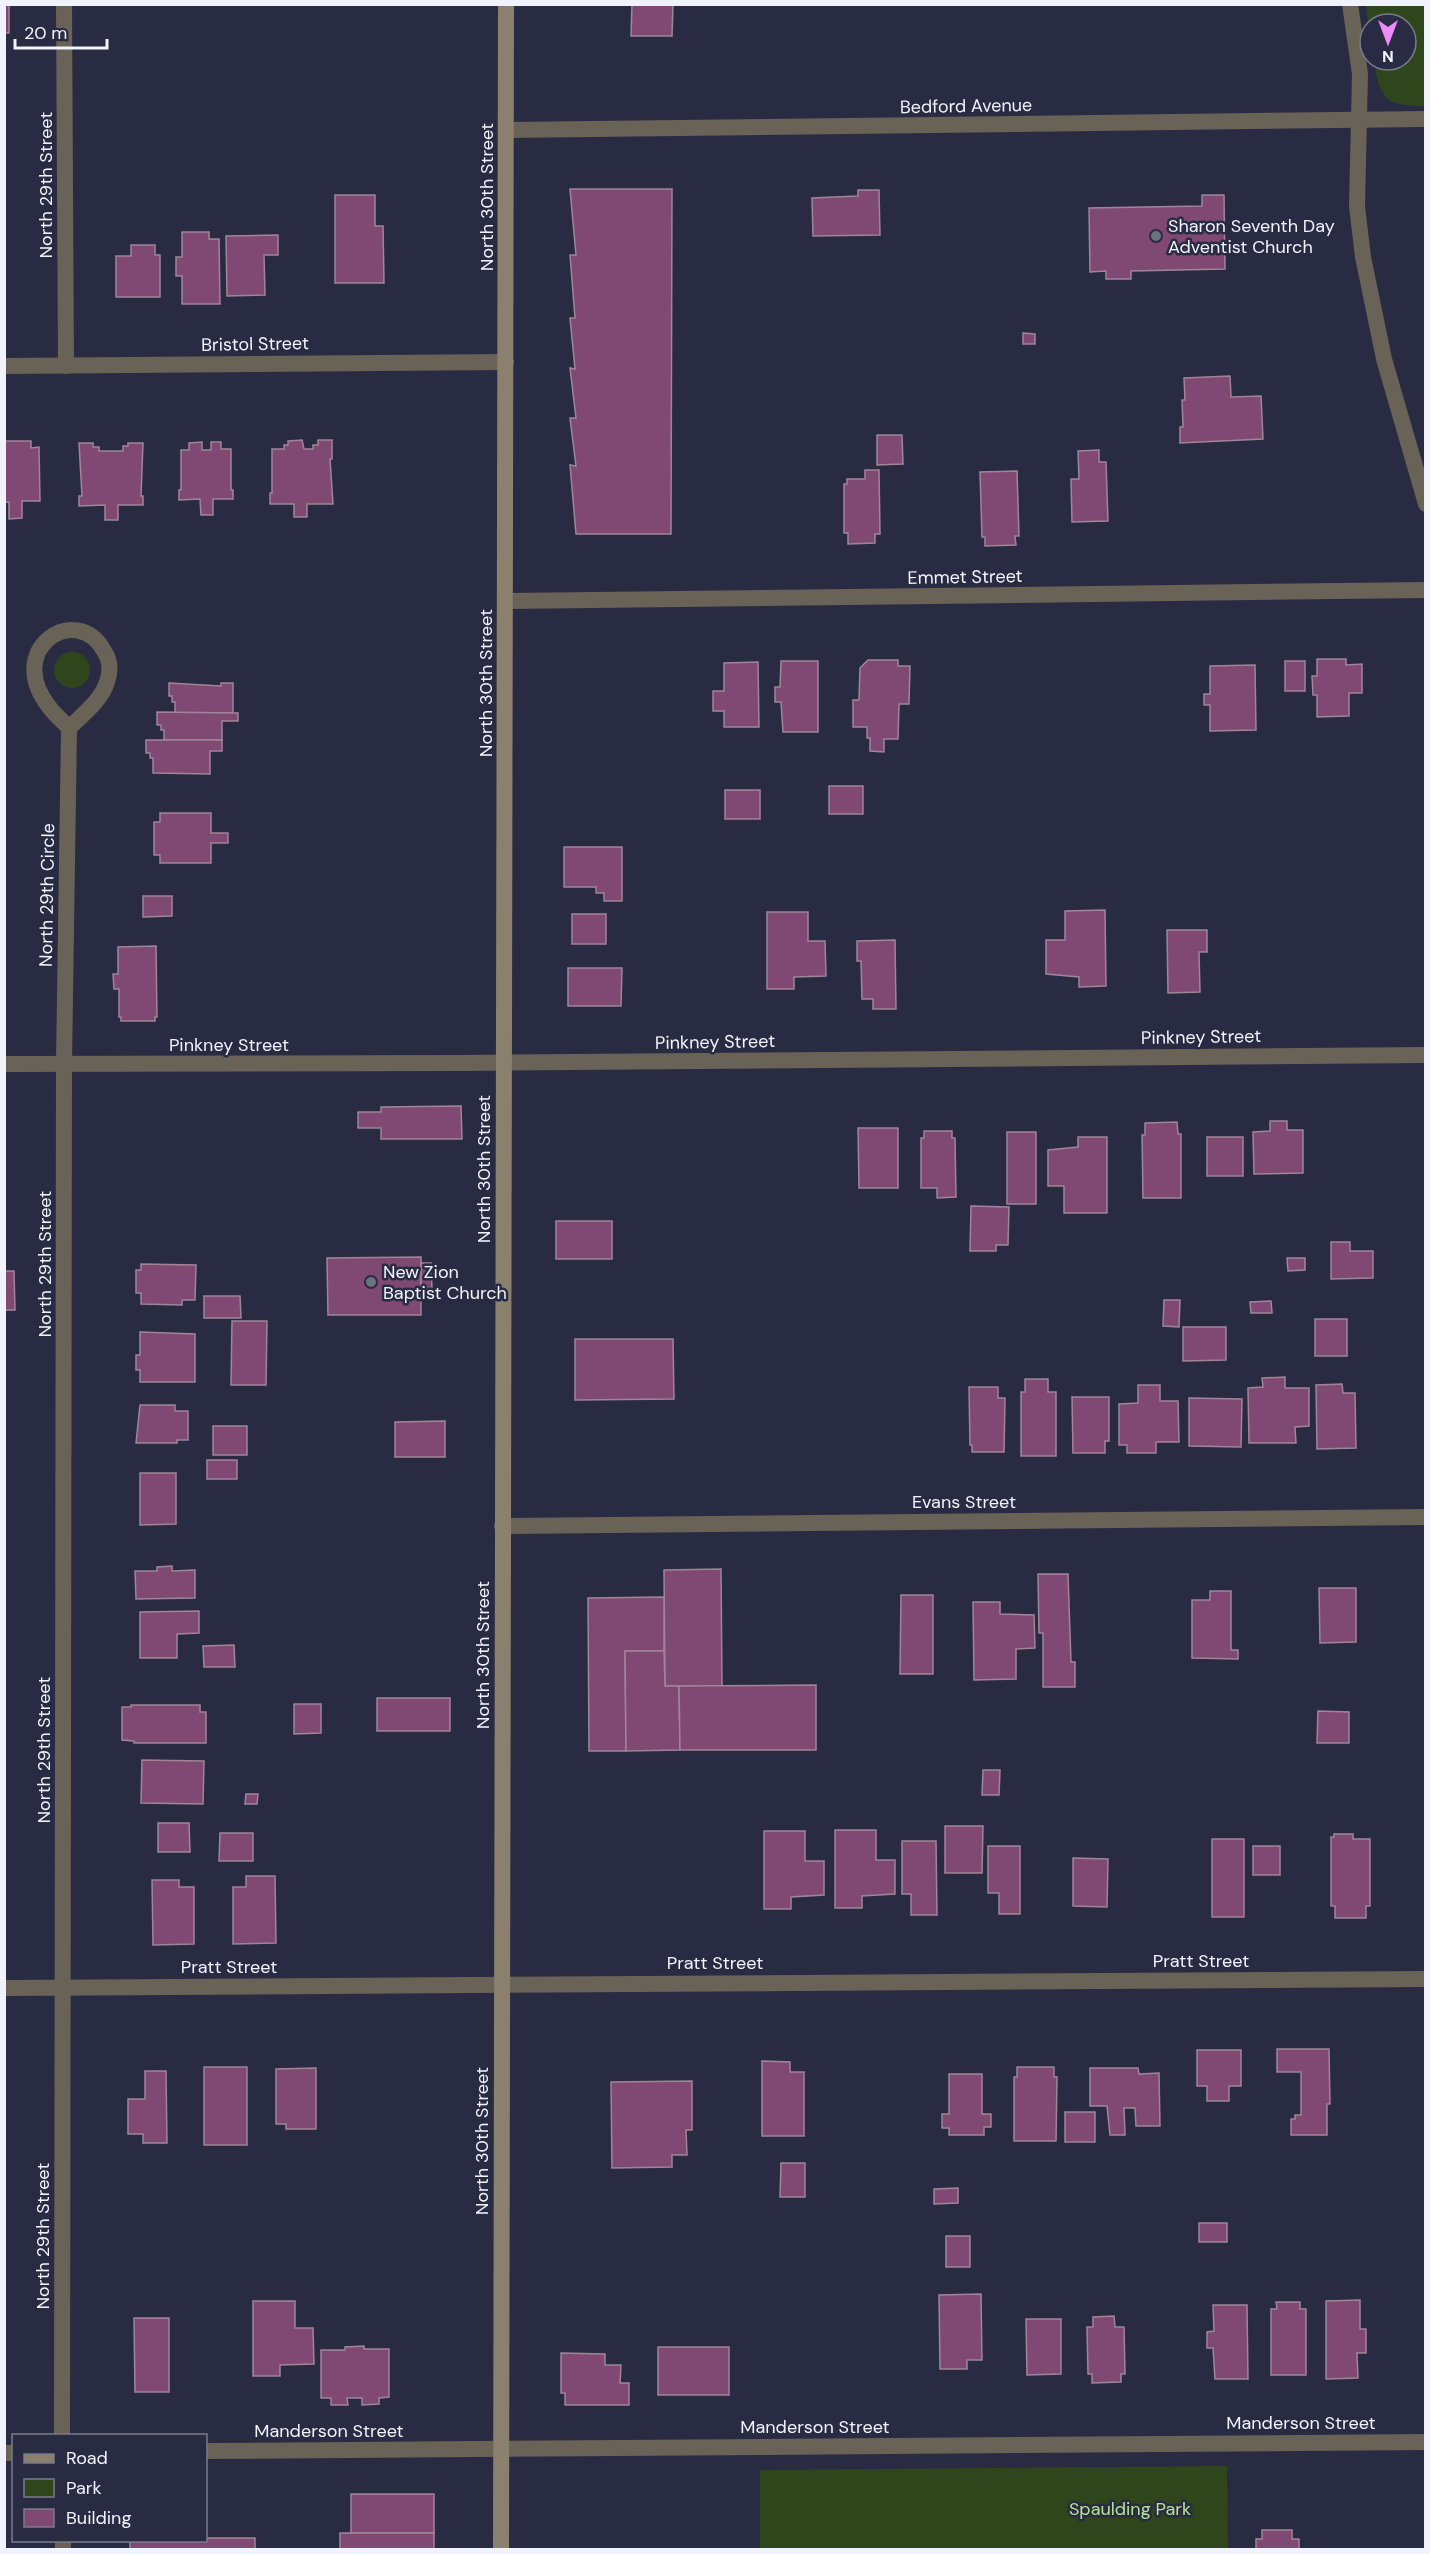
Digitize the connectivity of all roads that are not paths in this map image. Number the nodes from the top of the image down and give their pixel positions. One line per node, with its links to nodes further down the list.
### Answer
1 (64, 4): 9 (street, North 29th Street)
2 (506, 4): 6 (main road, North 30th Street)
3 (1350, 4): 5 (street)
4 (1425, 118): 5 (street, Bedford Avenue)
5 (1358, 119): 6 (street, Bedford Avenue); 10 (street)
6 (506, 130): 7 (main road, North 30th Street)
7 (506, 362): 9 (street, Bristol Street); 12 (main road, North 30th Street)
8 (4, 366): 9 (street, Bristol Street)
9 (66, 366)
10 (1425, 504)
11 (1425, 590): 12 (street, Emmet Street)
12 (506, 601): 15 (main road, North 30th Street)
13 (69, 728): 13 (street); 16 (street, North 29th Circle)
14 (1425, 1054): 15 (street, Pinkney Street)
15 (504, 1063): 16 (street, Pinkney Street); 19 (main road, North 30th Street)
16 (64, 1064): 17 (street, Pinkney Street); 23 (street, North 29th Street)
17 (4, 1065)
18 (1425, 1517): 19 (street, Evans Street)
19 (502, 1526): 21 (main road, North 30th Street)
20 (1425, 1979): 21 (street, Pratt Street)
21 (501, 1984): 23 (street, Pratt Street); 26 (main road, North 30th Street)
22 (4, 1988): 23 (street, Pratt Street)
23 (63, 1988): 24 (street, North 29th Street)
24 (62, 2434)
25 (1425, 2442): 26 (street, Manderson Street)
26 (501, 2449): 27 (street, Manderson Street); 28 (main road, North 30th Street)
27 (207, 2451)
28 (501, 2550)

